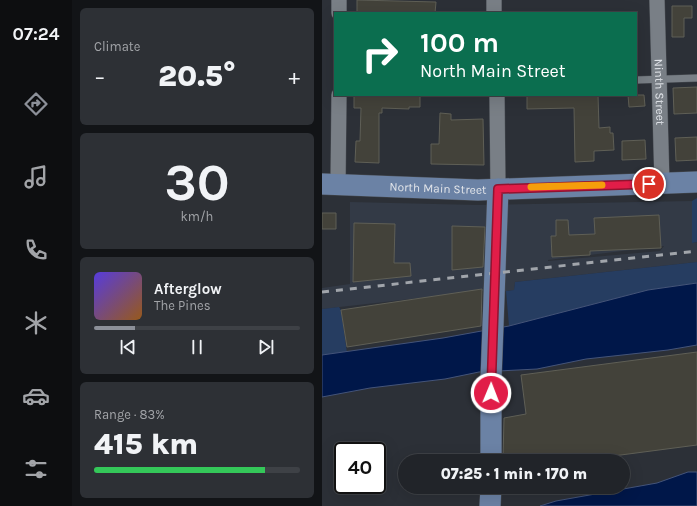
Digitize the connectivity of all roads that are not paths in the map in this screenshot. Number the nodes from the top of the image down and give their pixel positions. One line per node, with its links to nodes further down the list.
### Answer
1 (339, 0): 4 (street)
2 (494, 0): 5 (street)
3 (657, 0): 7 (street, Ninth Street)
4 (339, 12)
5 (494, 12)
6 (697, 78): 7 (lane)
7 (659, 79): 8 (lane); 12 (street, Ninth Street)
8 (637, 80)
9 (339, 96): 13 (street)
10 (497, 96): 14 (street)
11 (697, 182): 12 (main road, North Main Street)
12 (662, 183): 14 (main road, North Main Street)
13 (330, 185): 14 (main road, North Main Street)
14 (498, 189): 15 (main road)
15 (491, 454)
16 (491, 494): 17 (main road)
17 (490, 506)

